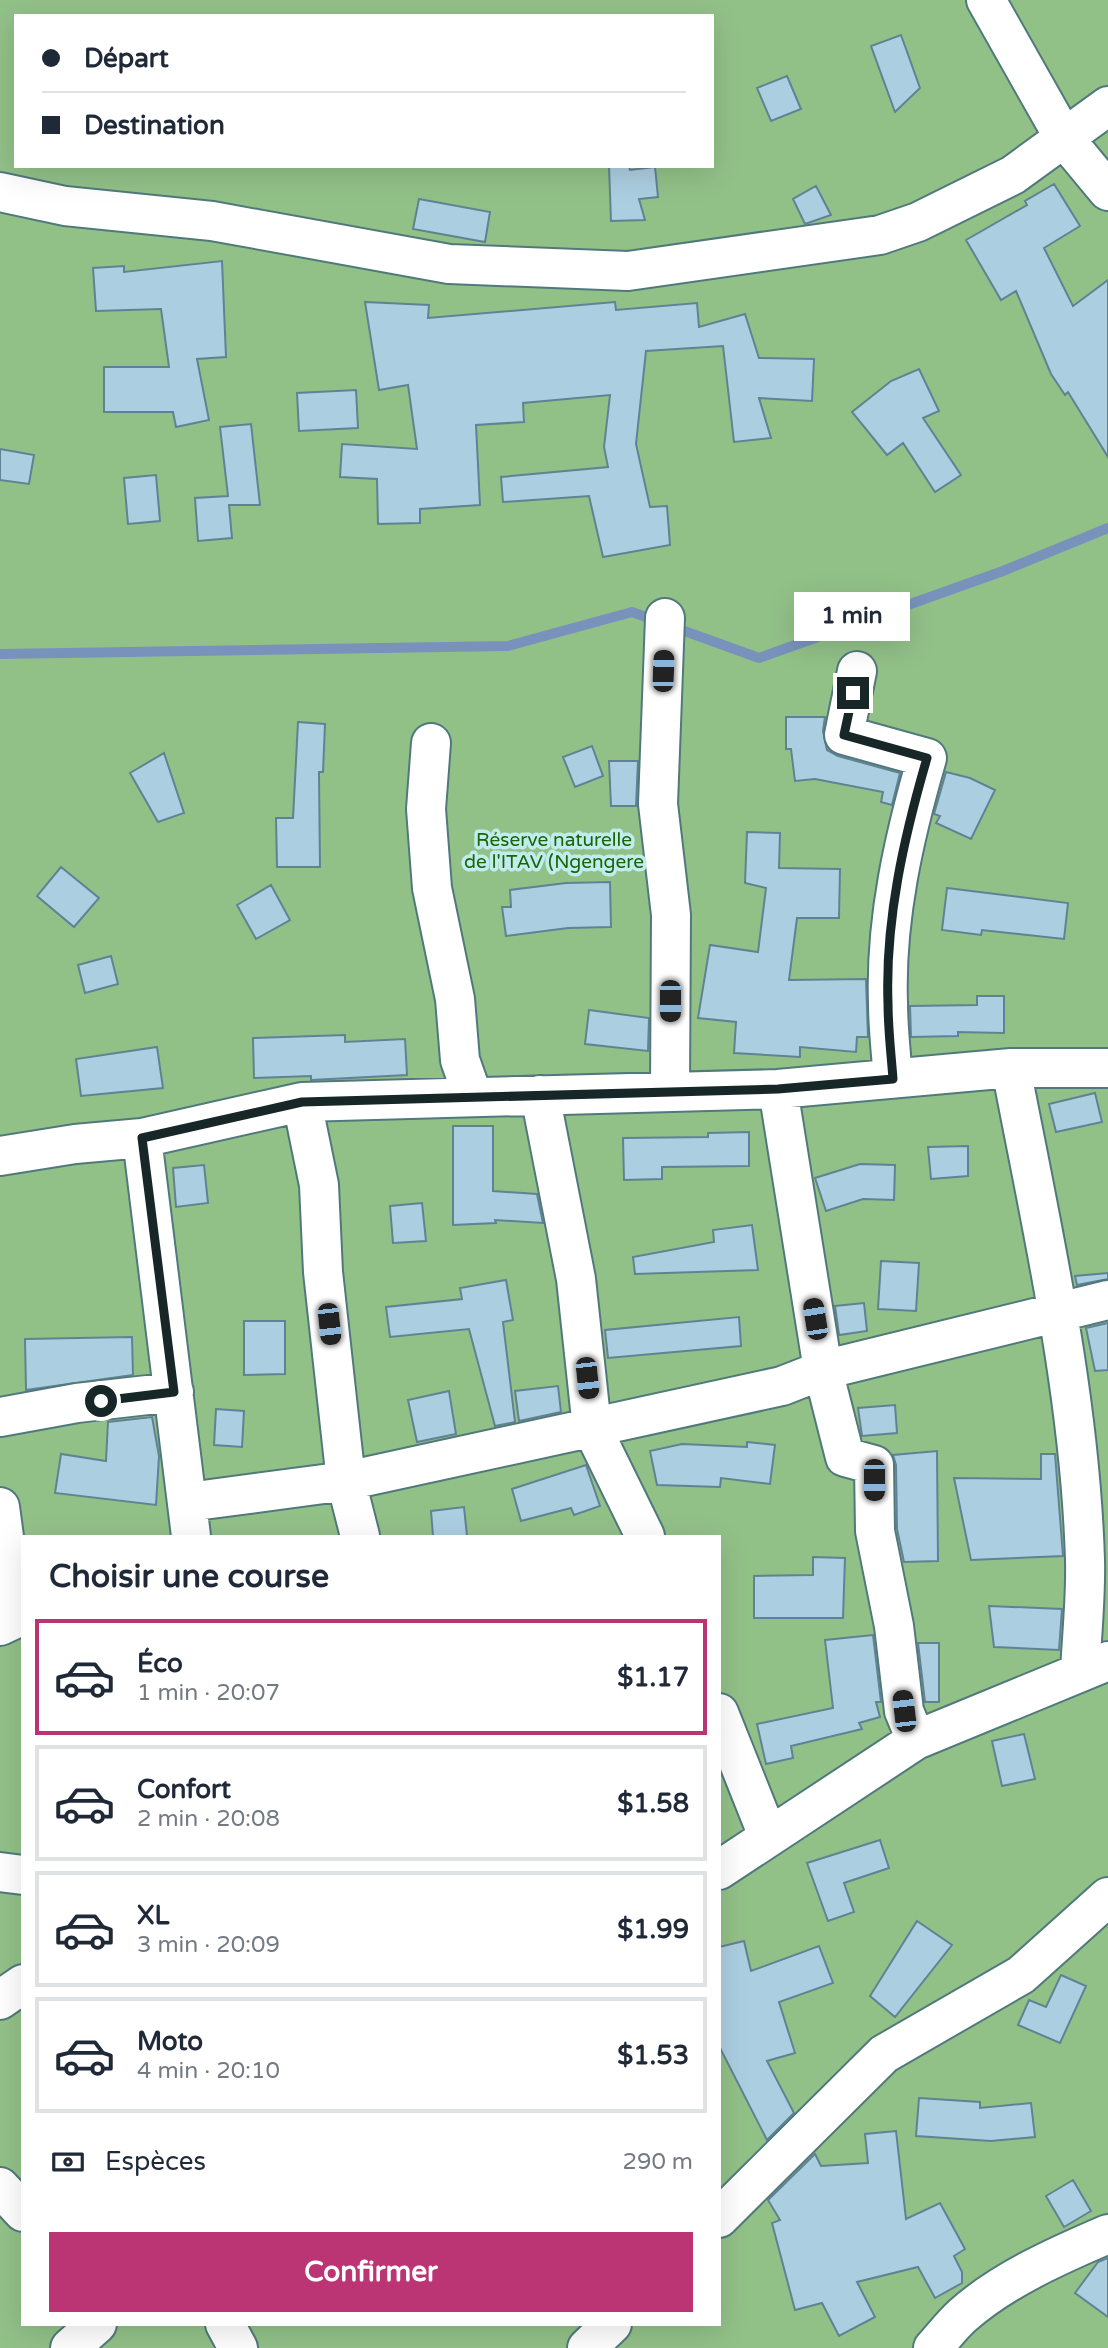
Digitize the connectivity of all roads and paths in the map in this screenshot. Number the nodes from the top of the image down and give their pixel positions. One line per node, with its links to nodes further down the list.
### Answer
1 (986, 0): 3 (street)
2 (1108, 106): 3 (street)
3 (1064, 138): 4 (street); 5 (street)
4 (1108, 191)
5 (0, 192)
6 (665, 618): 13 (street)
7 (857, 671): 11 (street)
8 (431, 743): 15 (street)
9 (1011, 1068): 10 (street); 11 (street); 20 (street)
10 (1108, 1068)
11 (893, 1079): 12 (street)
12 (778, 1089): 13 (street); 21 (street)
13 (670, 1090): 14 (street)
14 (540, 1095): 15 (street); 24 (street)
15 (473, 1097): 16 (street)
16 (302, 1102): 17 (street); 25 (street)
17 (142, 1138): 18 (street); 22 (street)
18 (0, 1156)
19 (1108, 1300): 20 (street)
20 (1057, 1312): 21 (street); 31 (street)
21 (823, 1370): 24 (street); 33 (street)
22 (174, 1392): 23 (street); 27 (street)
23 (0, 1418)
24 (592, 1428): 25 (street); 29 (street)
25 (346, 1481): 27 (street); 28 (street)
26 (0, 1507): 30 (street)
27 (190, 1519)
28 (360, 1535)
29 (645, 1535)
30 (0, 1626)
31 (1094, 1666): 33 (street)
32 (721, 1718): 34 (street)
33 (916, 1740): 34 (street)
34 (768, 1836): 35 (street)
35 (721, 1869)
36 (0, 1872): 37 (street)
37 (21, 1875)
38 (1108, 1897): 41 (street)
39 (21, 1985): 40 (street)
40 (0, 2000)
41 (721, 2216)
42 (1108, 2234): 49 (street)
43 (95, 2326): 46 (street)
44 (226, 2326): 47 (street)
45 (610, 2326): 48 (street)
46 (70, 2348)
47 (238, 2348)
48 (587, 2348)
49 (933, 2348)

